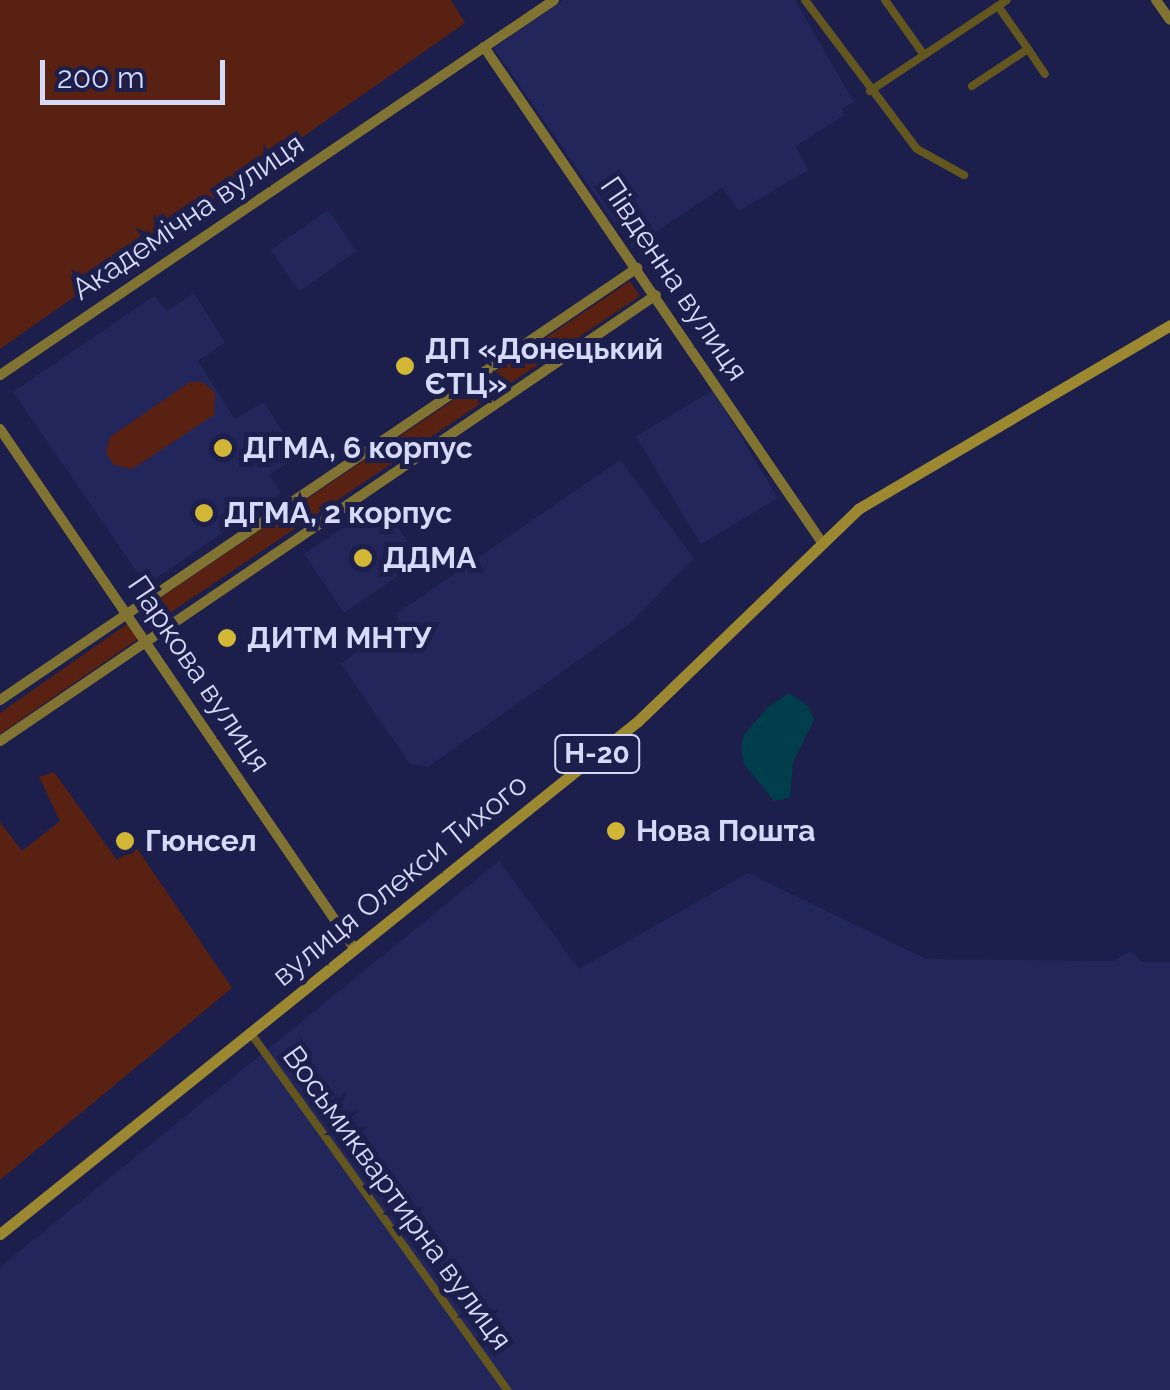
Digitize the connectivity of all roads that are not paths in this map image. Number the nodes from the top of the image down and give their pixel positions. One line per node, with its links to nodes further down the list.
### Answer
1 (554, 0): 9 (street, Академічна вулиця)
2 (822, 0): 6 (street)
3 (885, 0): 11 (street)
4 (1007, 0): 7 (street)
5 (1156, 0): 8 (street)
6 (807, 4): 14 (street)
7 (998, 6): 10 (street); 11 (street)
8 (1170, 20)
9 (484, 47): 16 (street, Південна вулиця); 19 (street, Академічна вулиця)
10 (1028, 49): 12 (street); 13 (street)
11 (924, 56): 14 (street)
12 (1045, 74)
13 (972, 86)
14 (870, 91): 15 (street)
15 (964, 175)
16 (637, 268): 17 (street, Південна вулиця); 22 (street)
17 (656, 294): 21 (street, Південна вулиця); 23 (street)
18 (1170, 325): 21 (main road, вулиця Олекси Тихого / Н-20)
19 (0, 374)
20 (0, 429): 22 (street, Паркова вулиця)
21 (821, 541): 26 (main road, вулиця Олекси Тихого / Н-20)
22 (127, 613): 23 (street, Паркова вулиця); 24 (street)
23 (147, 642): 25 (street); 26 (street, Паркова вулиця)
24 (0, 700)
25 (0, 741)
26 (354, 948): 27 (main road, вулиця Олекси Тихого / Н-20)
27 (250, 1032): 28 (main road, вулиця Олекси Тихого / Н-20); 29 (street, Восьмиквартирна вулиця)
28 (0, 1234)
29 (507, 1390)

